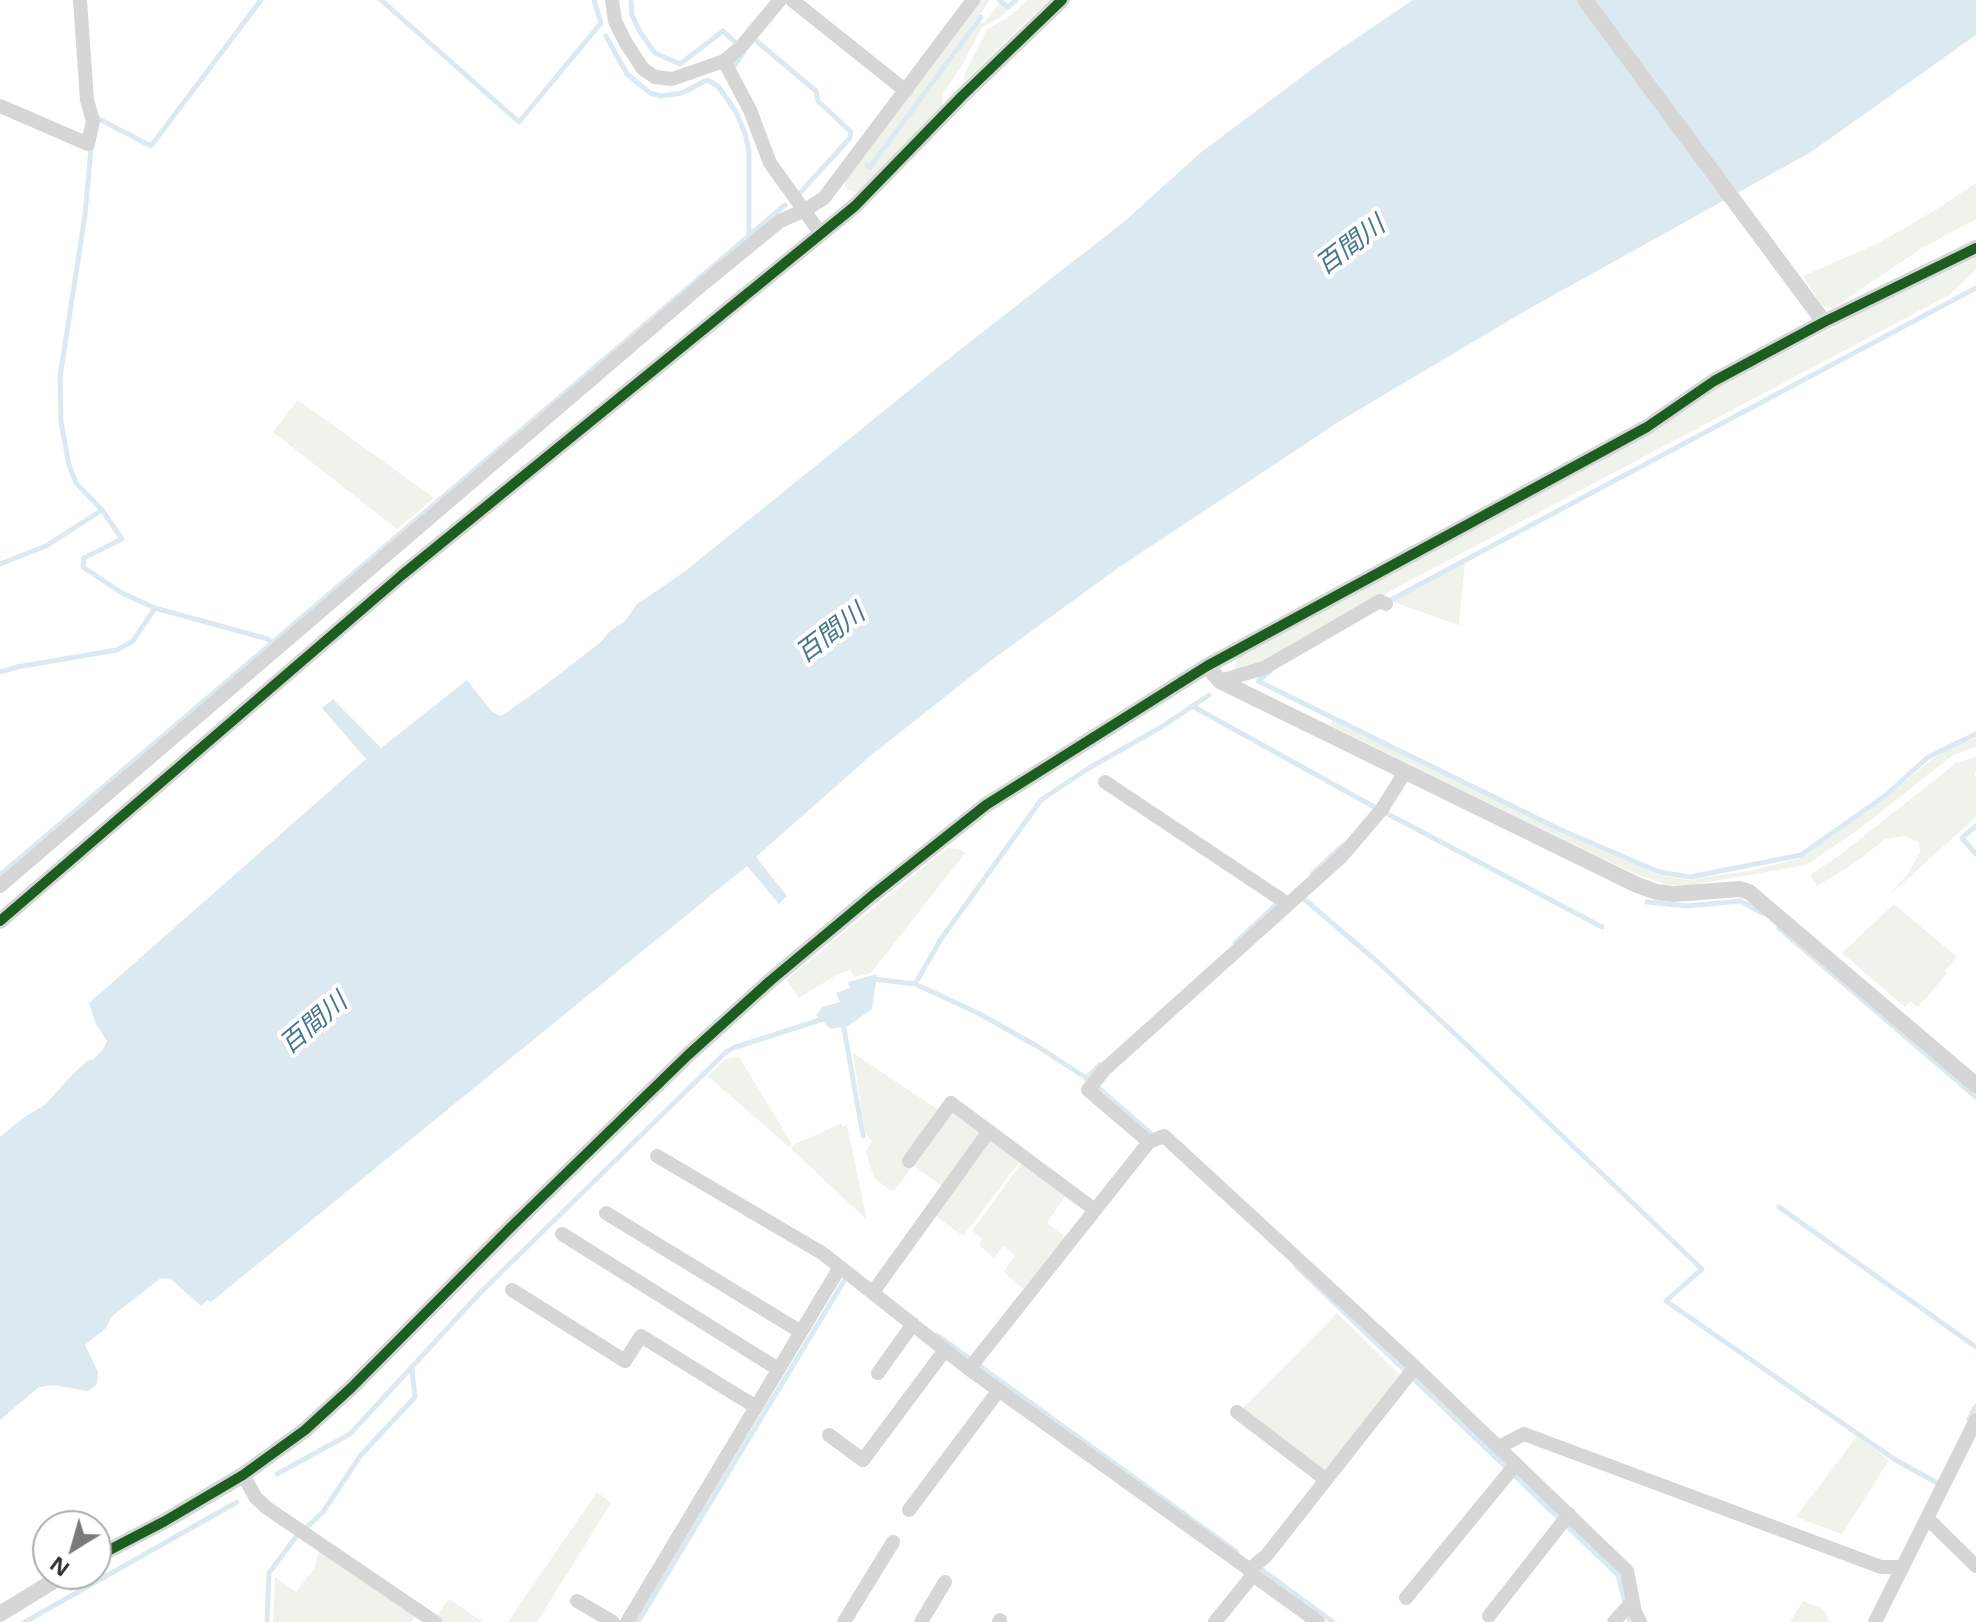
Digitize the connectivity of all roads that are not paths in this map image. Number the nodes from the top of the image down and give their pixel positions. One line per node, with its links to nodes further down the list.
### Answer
1 (80, 0): 10 (street)
2 (612, 0): 8 (street)
3 (780, 0): 8 (street)
4 (792, 0): 9 (street)
5 (973, 0): 9 (street)
6 (1062, 0): 12 (street)
7 (1585, 0): 14 (street)
8 (724, 61): 11 (street)
9 (906, 91): 11 (street)
10 (0, 106)
11 (805, 210): 12 (street); 20 (street)
12 (821, 234): 22 (street)
13 (1976, 248): 14 (street)
14 (1824, 322): 16 (street)
15 (1385, 603): 17 (street)
16 (1207, 666): 17 (street); 48 (street)
17 (1220, 681): 18 (street)
18 (1405, 772): 21 (street); 23 (street)
19 (1105, 782): 21 (street)
20 (0, 886)
21 (1284, 901): 25 (street)
22 (0, 921)
23 (1976, 1085)
24 (989, 1131): 27 (street); 28 (street); 32 (street)
25 (1154, 1140): 28 (street); 40 (street)
26 (657, 1156): 31 (street)
27 (909, 1161)
28 (1095, 1210): 37 (street)
29 (606, 1213): 35 (street)
30 (562, 1234): 38 (street)
31 (840, 1267): 32 (street); 35 (street)
32 (876, 1289): 34 (street)
33 (512, 1290): 42 (street)
34 (913, 1324): 36 (street); 39 (street)
35 (801, 1332): 38 (street)
36 (945, 1350): 37 (street); 45 (street)
37 (972, 1365): 41 (street)
38 (778, 1369): 42 (street)
39 (878, 1373)
40 (1410, 1373): 46 (street); 49 (street)
41 (999, 1390): 50 (street); 57 (street)
42 (756, 1407): 67 (street)
43 (1237, 1412): 49 (street)
44 (1976, 1420): 51 (street)
45 (829, 1435)
46 (1499, 1447): 47 (street); 56 (street)
47 (1512, 1469): 52 (street); 60 (street)
48 (243, 1475): 54 (street); 65 (street)
49 (1325, 1479): 57 (street)
50 (909, 1510)
51 (1927, 1518): 55 (street); 56 (street)
52 (1565, 1520): 62 (street); 64 (street)
53 (893, 1542): 68 (street)
54 (112, 1549)
55 (1976, 1566)
56 (1903, 1567): 73 (street)
57 (1253, 1569): 70 (street); 71 (street)
58 (945, 1582): 69 (street)
59 (39, 1590): 63 (street)
60 (1406, 1598)
61 (577, 1601): 66 (street)
62 (1624, 1610): 72 (street)
63 (0, 1614)
64 (1489, 1616)
65 (435, 1622)
66 (613, 1622)
67 (627, 1622)
68 (844, 1622)
69 (921, 1622)
70 (1215, 1622)
71 (1318, 1622)
72 (1640, 1622)
73 (1875, 1622)

